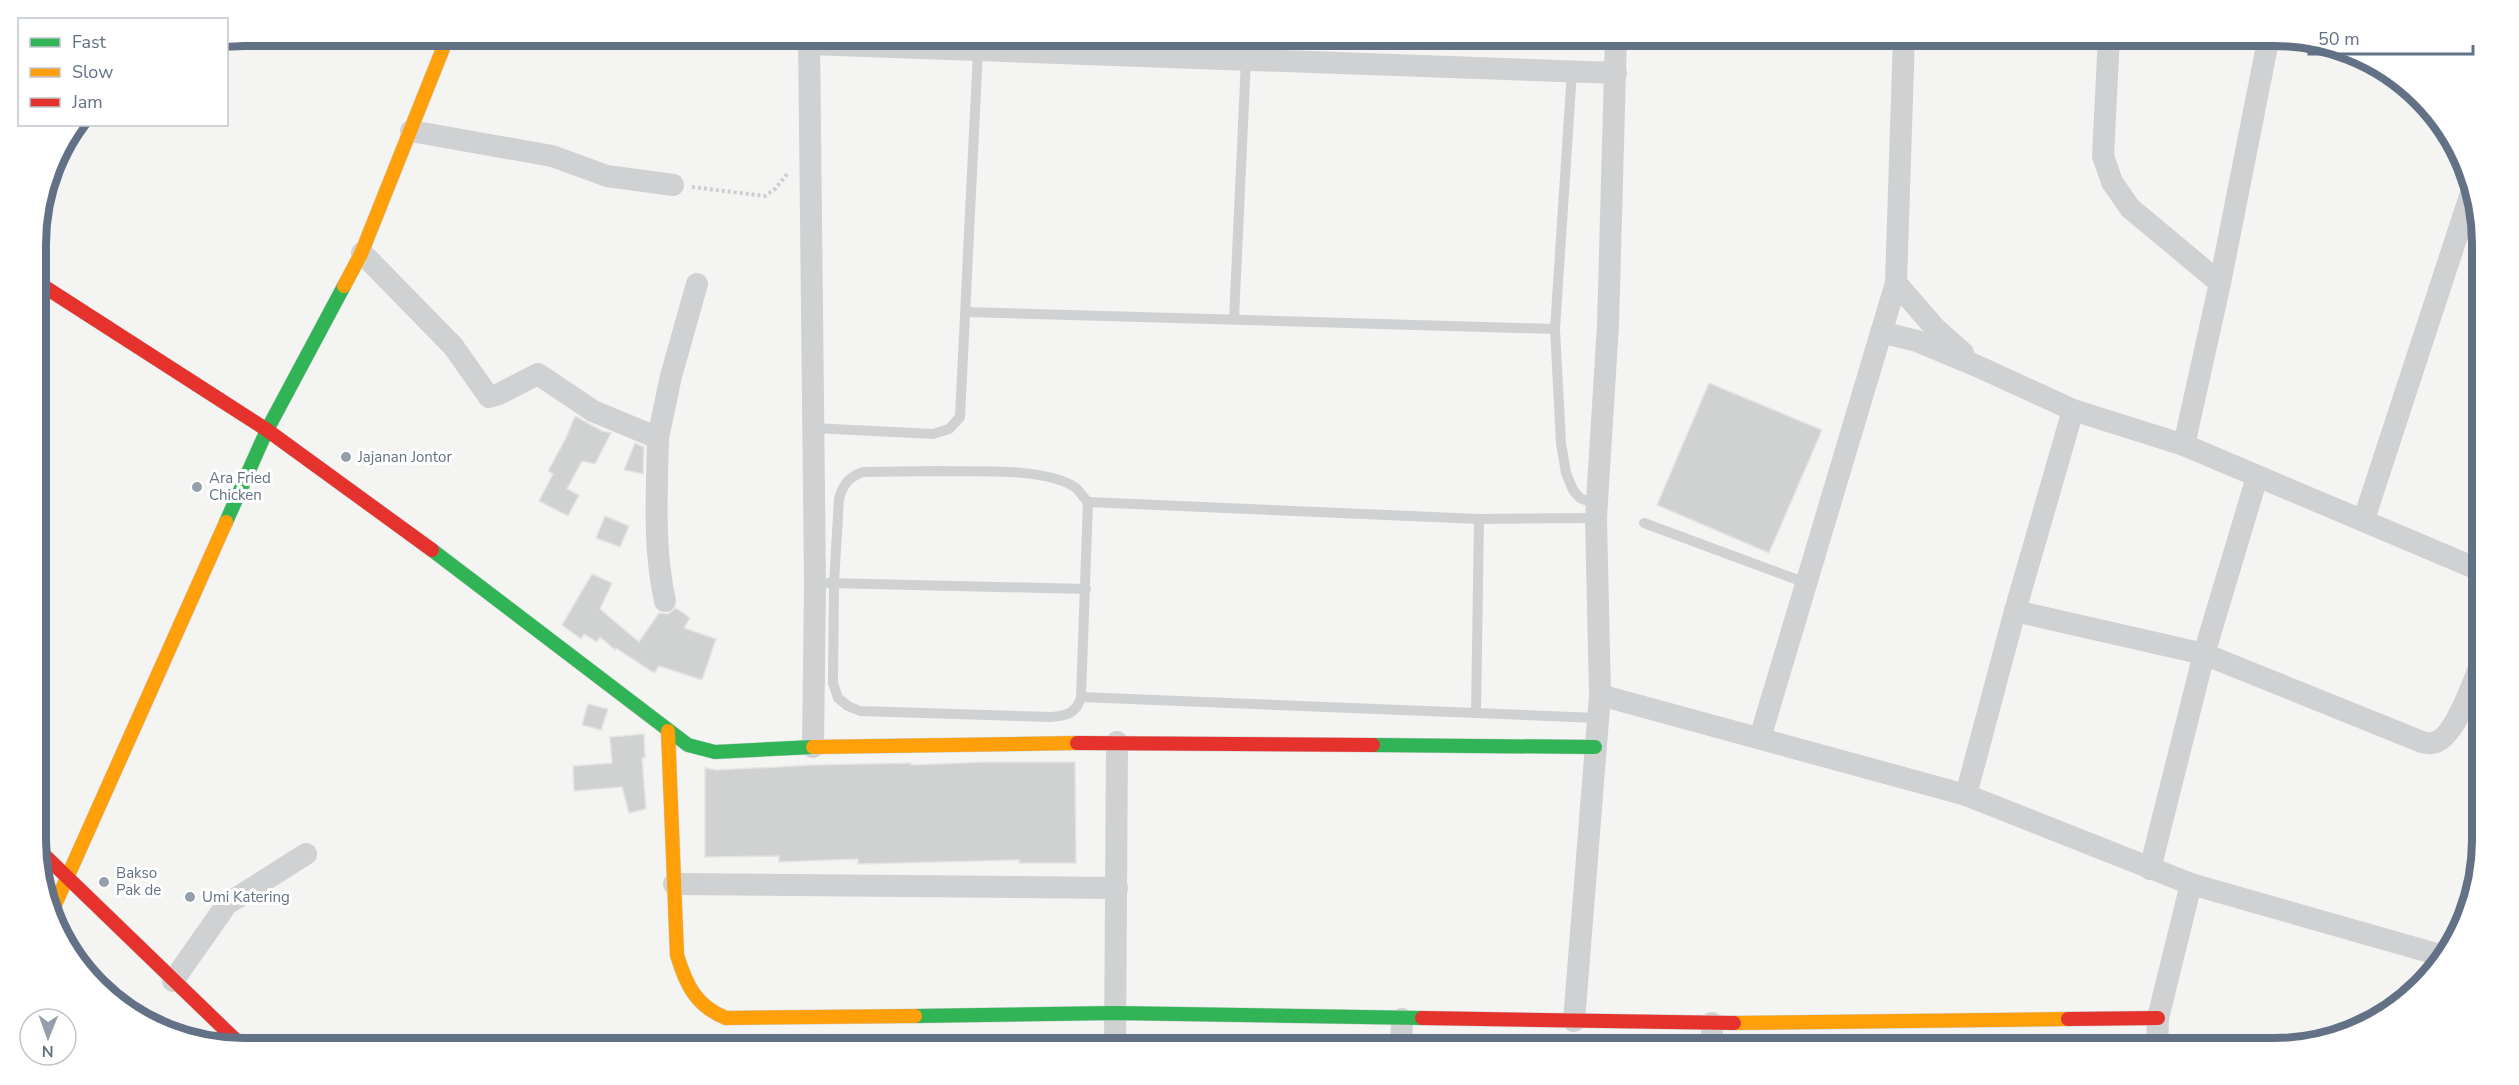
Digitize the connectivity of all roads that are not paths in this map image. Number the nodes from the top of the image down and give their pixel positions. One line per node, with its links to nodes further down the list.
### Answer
1 (444, 46): 12 (street)
2 (809, 46): 26 (street)
3 (901, 46): 8 (street)
4 (1616, 46): 11 (street)
5 (1904, 46): 16 (street)
6 (2108, 46): 17 (street)
7 (2267, 46): 17 (street)
8 (978, 51): 9 (street); 20 (lane)
9 (1246, 60): 10 (street); 21 (lane)
10 (1572, 71): 11 (street); 22 (lane)
11 (1616, 73): 32 (street)
12 (411, 131): 13 (street); 15 (street)
13 (673, 185)
14 (2468, 203): 34 (street)
15 (362, 253): 27 (street); 28 (street)
16 (1896, 283): 23 (street); 24 (street)
17 (2220, 283): 29 (street)
18 (697, 285): 28 (street)
19 (47, 288): 27 (street)
20 (966, 312): 21 (lane); 26 (lane)
21 (1234, 320): 22 (lane)
22 (1555, 329): 32 (lane)
23 (1881, 332): 24 (street); 38 (street)
24 (1977, 366): 25 (street)
25 (2073, 410): 29 (street); 41 (street)
26 (812, 428): 37 (street)
27 (267, 430): 48 (street); 57 (street)
28 (658, 438): 40 (street)
29 (2184, 445): 30 (street)
30 (2257, 477): 34 (street); 42 (street)
31 (1088, 502): 33 (lane); 37 (lane); 39 (lane)
32 (1596, 512): 33 (lane); 44 (street)
33 (1479, 519): 46 (lane)
34 (2364, 519): 36 (street)
35 (1644, 523): 38 (lane)
36 (2472, 567)
37 (825, 583): 39 (lane); 45 (lane); 51 (street)
38 (1806, 583): 49 (street)
39 (1086, 589): 45 (lane)
40 (665, 601)
41 (2015, 611): 42 (street); 53 (street)
42 (2204, 654): 43 (street); 56 (street)
43 (2472, 683)
44 (1600, 695): 47 (street); 49 (street)
45 (1081, 697): 46 (lane)
46 (1476, 713): 47 (lane)
47 (1597, 718): 52 (street)
48 (668, 731): 51 (street); 58 (street)
49 (1760, 738): 53 (street)
50 (1117, 742): 51 (street); 52 (street); 60 (street)
51 (813, 747)
52 (1595, 747): 67 (street)
53 (1966, 795): 56 (street)
54 (306, 854): 63 (street)
55 (47, 858): 57 (street)
56 (2150, 869): 59 (street)
57 (67, 878): 61 (street); 63 (street)
58 (674, 884): 60 (street); 64 (street)
59 (2191, 884): 62 (street); 65 (street)
60 (1117, 888): 64 (street)
61 (57, 901)
62 (2436, 954)
63 (173, 981): 69 (street)
64 (1114, 1013): 66 (street); 70 (street)
65 (2158, 1018): 68 (street); 73 (street)
66 (1402, 1019): 67 (street); 71 (street)
67 (1574, 1021): 68 (street)
68 (1712, 1023): 72 (street)
69 (233, 1038)
70 (1114, 1038)
71 (1401, 1038)
72 (1712, 1038)
73 (2157, 1038)

